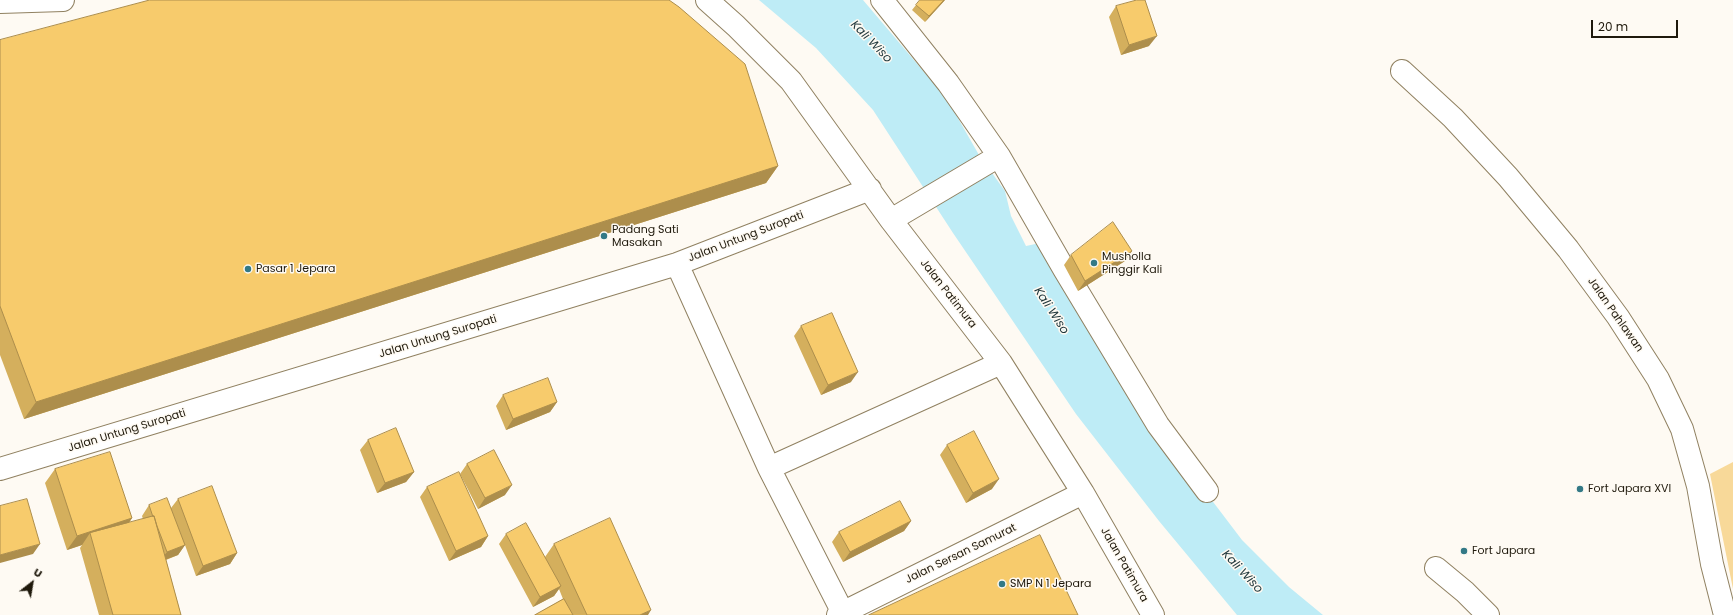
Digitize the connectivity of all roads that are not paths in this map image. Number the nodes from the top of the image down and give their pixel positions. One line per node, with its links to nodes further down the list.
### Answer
1 (63, 0): 4 (street)
2 (707, 0): 7 (street, Jalan Patimura)
3 (882, 0): 6 (street)
4 (0, 2)
5 (1402, 71): 19 (street, Jalan Pahlawan)
6 (997, 157): 8 (street); 13 (street)
7 (870, 189): 8 (street, Jalan Patimura); 9 (street, Jalan Untung Suropati)
8 (891, 220): 10 (street, Jalan Patimura)
9 (677, 264): 11 (street); 12 (street, Jalan Untung Suropati)
10 (1001, 363): 11 (street); 14 (street, Jalan Patimura)
11 (769, 468): 16 (street)
12 (0, 469)
13 (1206, 491)
14 (1083, 493): 16 (street, Jalan Sersan Samurat); 17 (street, Jalan Patimura)
15 (1436, 568): 18 (street)
16 (840, 614)
17 (1153, 615)
18 (1488, 615)
19 (1725, 615)

